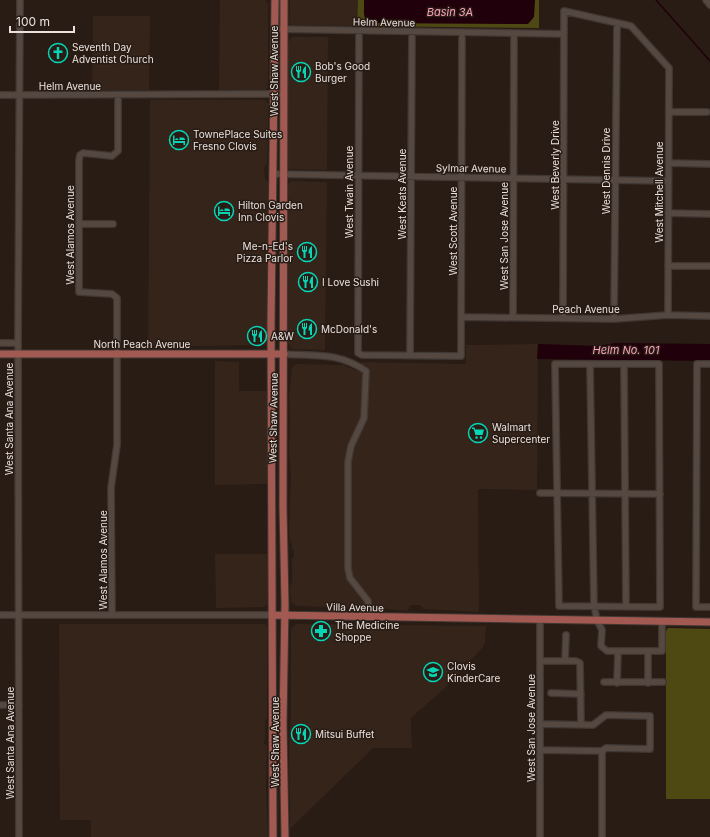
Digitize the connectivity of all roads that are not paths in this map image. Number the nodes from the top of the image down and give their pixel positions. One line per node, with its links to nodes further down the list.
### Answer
1 (20, 0): 17 (street, West Santa Ana Avenue)
2 (275, 0): 7 (main road, West Shaw Avenue)
3 (284, 0): 8 (main road, West Shaw Avenue)
4 (706, 0): 5 (street)
5 (710, 5)
6 (617, 23): 13 (street, West Beverly Drive); 19 (street, West Mitchell Avenue); 30 (street, West Dennis Drive)
7 (274, 29): 8 (street, Helm Avenue); 14 (main road, West Shaw Avenue)
8 (284, 30): 9 (street, Helm Avenue); 15 (main road, West Shaw Avenue)
9 (358, 31): 10 (street, Helm Avenue); 25 (street, West Twain Avenue)
10 (412, 32): 11 (street, Helm Avenue); 26 (street, West Keats Avenue)
11 (462, 33): 12 (street, Helm Avenue); 27 (street, West Scott Avenue)
12 (514, 34): 13 (street, Helm Avenue); 28 (street, West San Jose Avenue)
13 (564, 34): 29 (street, West Beverly Drive)
14 (274, 94): 15 (street, Helm Avenue); 18 (street, Helm Avenue); 23 (main road, West Shaw Avenue)
15 (283, 94): 24 (main road, West Shaw Avenue)
16 (0, 95): 17 (street, Helm Avenue)
17 (20, 95): 18 (street, Helm Avenue); 45 (street, West Santa Ana Avenue)
18 (118, 96): 34 (street, West Alamos Avenue)
19 (669, 112): 20 (street); 21 (street, West Mitchell Avenue)
20 (707, 112)
21 (669, 163): 22 (street); 31 (street, West Mitchell Avenue)
22 (710, 164)
23 (274, 174): 24 (street, Sylmar Avenue); 49 (main road, West Shaw Avenue)
24 (283, 174): 25 (street, Sylmar Avenue); 50 (main road, West Shaw Avenue)
25 (358, 175): 26 (street, Sylmar Avenue); 51 (street, West Twain Avenue)
26 (411, 177): 27 (street, Sylmar Avenue); 51 (street, West Keats Avenue)
27 (462, 177): 28 (street, Sylmar Avenue); 40 (street, West Scott Avenue)
28 (512, 178): 29 (street, Sylmar Avenue); 41 (street, West San Jose Avenue)
29 (564, 179): 30 (street, Sylmar Avenue); 42 (street, West Beverly Drive)
30 (615, 181): 31 (street, Sylmar Avenue); 43 (street, West Dennis Drive)
31 (668, 181): 32 (street, West Mitchell Avenue)
32 (668, 214): 33 (street); 36 (street, West Mitchell Avenue)
33 (710, 214)
34 (79, 224): 35 (street); 48 (street, West Alamos Avenue)
35 (113, 224)
36 (668, 266): 37 (street); 38 (street, West Mitchell Avenue)
37 (710, 266)
38 (668, 315): 39 (street, Peach Avenue); 43 (street, Peach Avenue)
39 (710, 316)
40 (462, 317): 41 (street, Peach Avenue); 51 (street, West Scott Avenue)
41 (513, 318): 42 (street, Peach Avenue)
42 (563, 318): 43 (street, Peach Avenue)
43 (614, 319)
44 (0, 342): 45 (street)
45 (18, 343): 47 (street, West Santa Ana Avenue)
46 (0, 354): 47 (main road, North Peach Avenue)
47 (18, 354): 48 (main road, North Peach Avenue); 68 (street, West Santa Ana Avenue)
48 (117, 354): 49 (main road, North Peach Avenue); 66 (street, West Alamos Avenue)
49 (271, 354): 50 (main road, North Peach Avenue); 55 (main road, West Shaw Avenue)
50 (284, 354): 56 (main road, West Shaw Avenue); 70 (street)
51 (410, 356)
52 (590, 364): 53 (street); 58 (street); 59 (street)
53 (624, 364): 60 (street); 61 (street)
54 (710, 364): 63 (street)
55 (273, 441): 56 (main road); 67 (main road, West Shaw Avenue)
56 (283, 485): 69 (main road, West Shaw Avenue)
57 (540, 493): 58 (street)
58 (556, 493): 59 (street); 62 (street)
59 (592, 493): 60 (street); 62 (street)
60 (625, 494): 61 (street); 64 (street)
61 (660, 494): 64 (street)
62 (594, 606): 64 (street); 72 (street)
63 (710, 607)
64 (626, 608)
65 (0, 615): 68 (street, Villa Avenue)
66 (112, 615): 67 (street, Villa Avenue); 68 (street, Villa Avenue)
67 (273, 615): 69 (main road, Villa Avenue); 86 (main road, West Shaw Avenue)
68 (19, 616): 88 (street, West Santa Ana Avenue)
69 (285, 616): 70 (main road, Villa Avenue); 91 (main road, West Shaw Avenue)
70 (369, 617): 71 (main road, Villa Avenue)
71 (540, 619): 72 (main road, Villa Avenue); 78 (street, West San Jose Avenue)
72 (597, 620): 73 (main road, Villa Avenue); 76 (street)
73 (662, 622): 74 (main road, Villa Avenue); 77 (street)
74 (710, 622)
75 (566, 635): 79 (street)
76 (618, 651): 77 (street); 81 (street)
77 (648, 651): 82 (street)
78 (540, 661): 79 (street); 89 (street, West San Jose Avenue)
79 (565, 661): 85 (street)
80 (604, 682): 81 (street)
81 (618, 682): 82 (street)
82 (648, 682): 83 (street)
83 (663, 682)
84 (551, 693): 85 (street)
85 (582, 694): 90 (street)
86 (274, 697): 91 (main road); 92 (main road, West Shaw Avenue)
87 (0, 705): 88 (street)
88 (19, 705): 96 (street, West Santa Ana Avenue)
89 (540, 724): 90 (street); 93 (street, West San Jose Avenue)
90 (581, 724): 94 (street)
91 (284, 743): 95 (main road, West Shaw Avenue)
92 (274, 746): 95 (main road); 97 (main road, West Shaw Avenue)
93 (540, 750): 94 (street); 99 (street, West San Jose Avenue)
94 (602, 751): 100 (street)
95 (284, 803): 98 (main road, West Shaw Avenue)
96 (19, 837)
97 (273, 837)
98 (285, 837)
99 (540, 837)
100 (602, 837)

